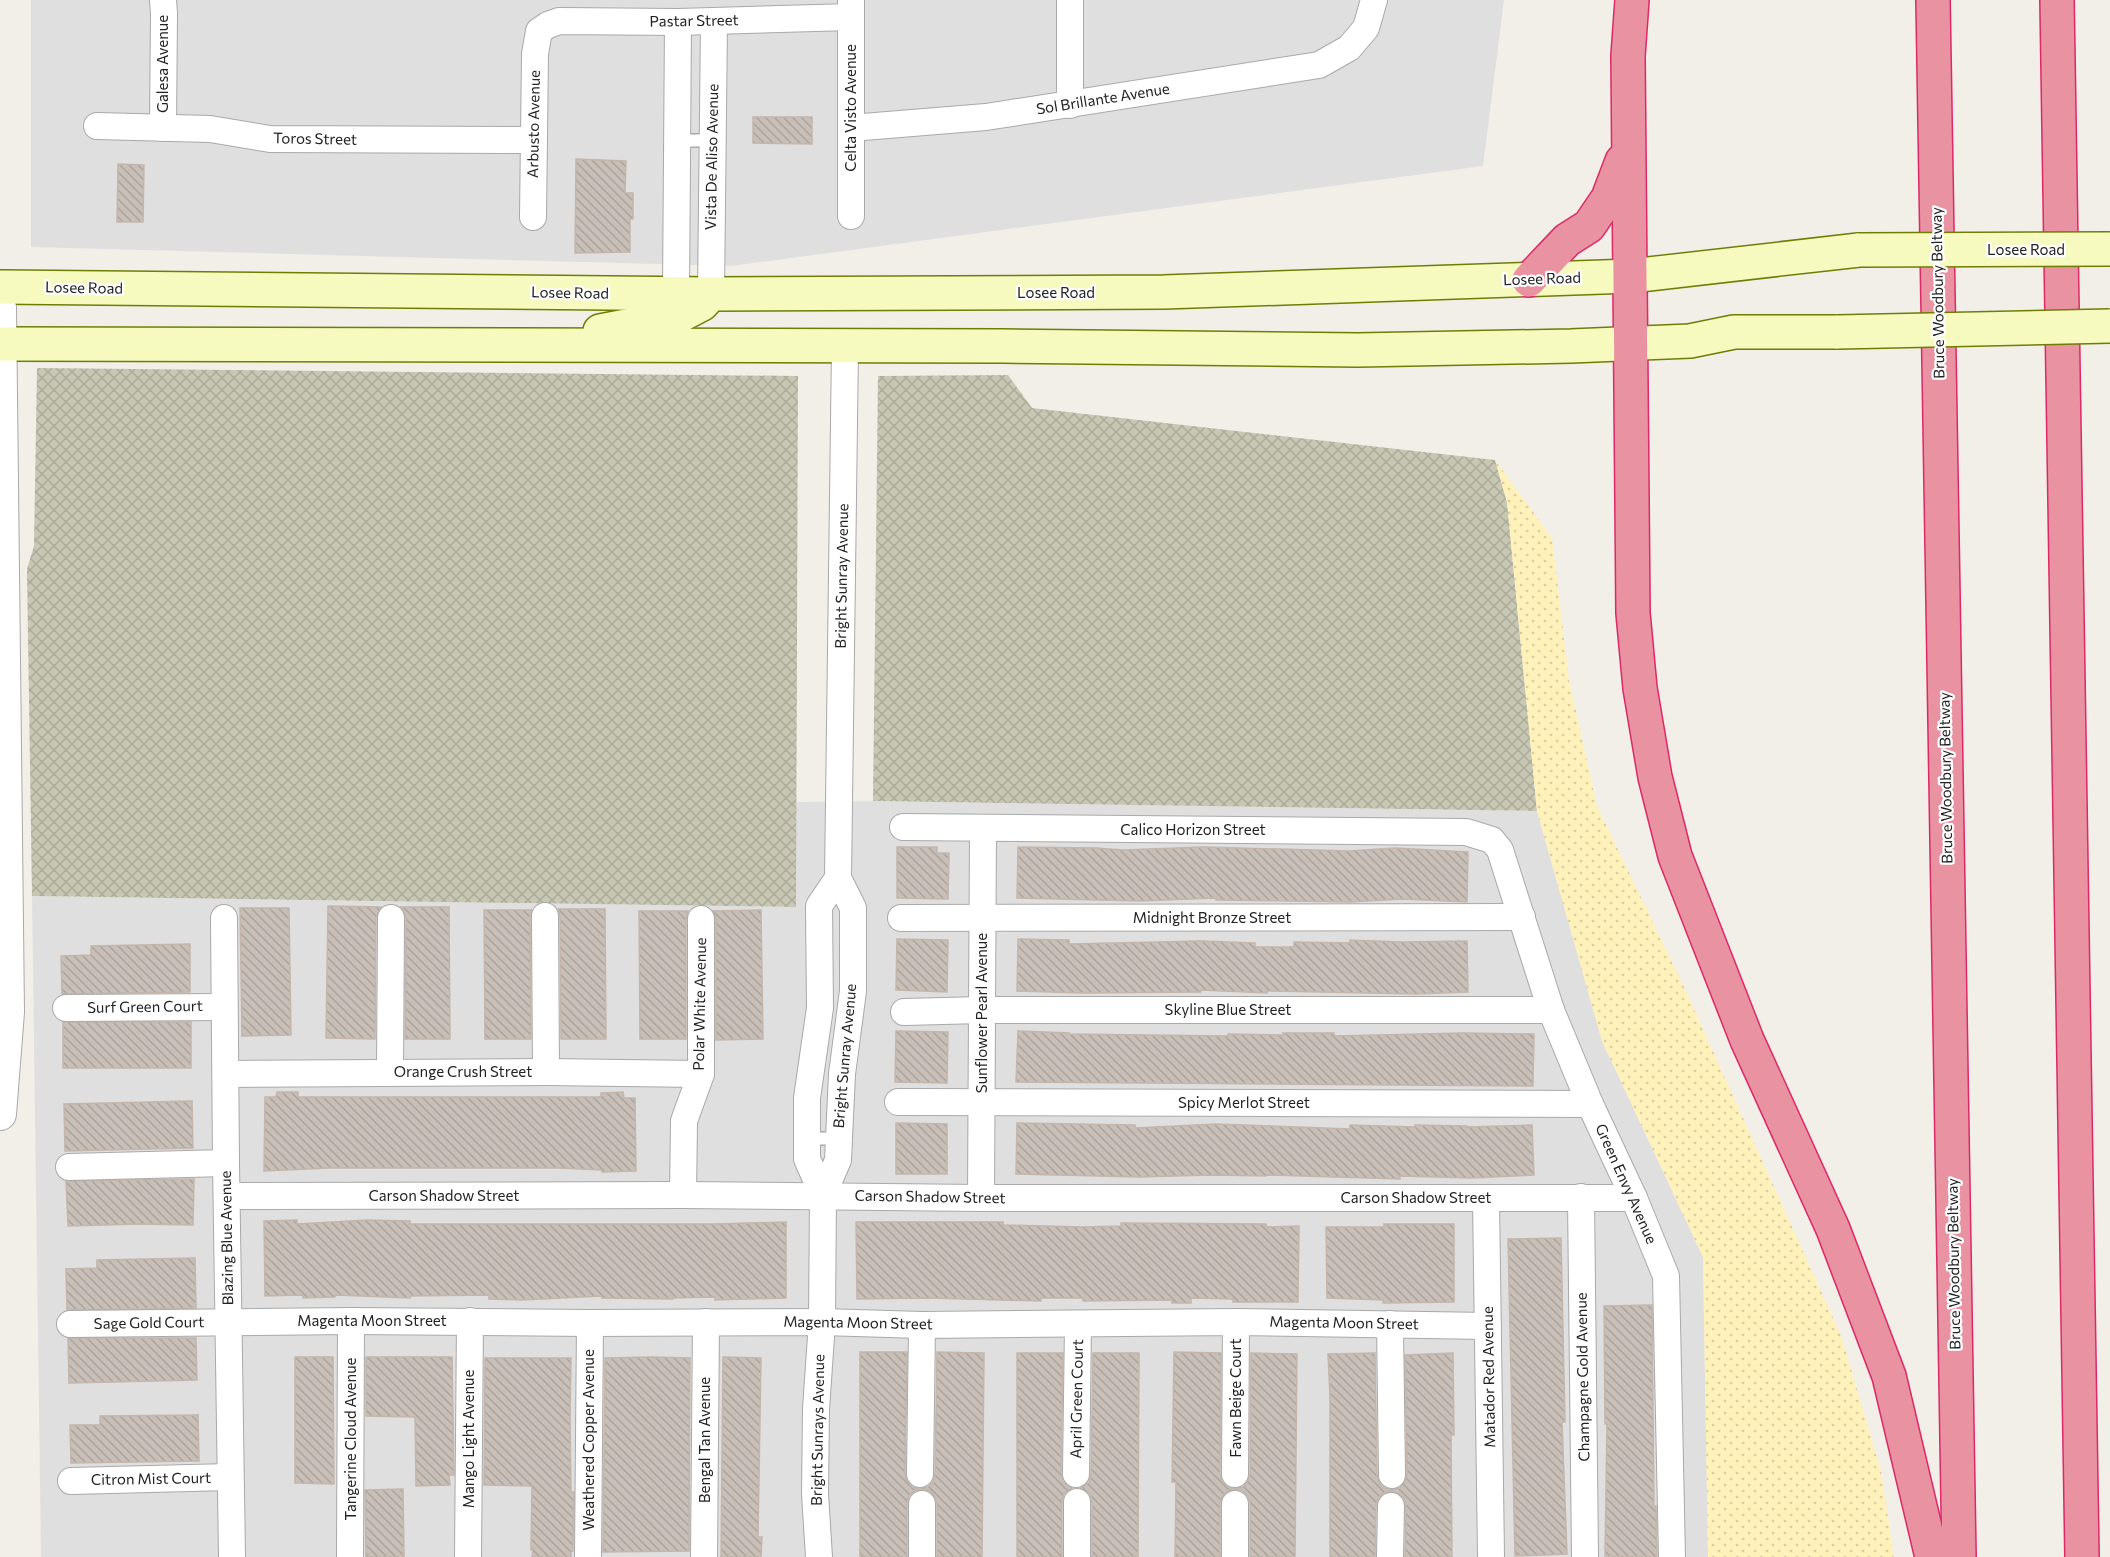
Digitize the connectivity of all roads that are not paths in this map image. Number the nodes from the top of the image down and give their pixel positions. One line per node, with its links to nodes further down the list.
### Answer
1 (163, 0): 13 (street, Galesa Avenue)
2 (1070, 0): 11 (street)
3 (1374, 0): 11 (street, Sol Brillante Avenue)
4 (1632, 0): 18 (highway)
5 (1933, 0): 104 (highway, Bruce Woodbury Beltway)
6 (2057, 0): 105 (highway)
7 (851, 9): 8 (street, Pastar Street); 14 (street, Celta Visto Avenue)
8 (714, 21): 9 (street, Pastar Street); 16 (street, Vista De Aliso Avenue)
9 (678, 22): 10 (street, Pastar Street); 17 (street)
10 (539, 31): 15 (street, Arbusto Avenue)
11 (1070, 105): 14 (street, Sol Brillante Avenue)
12 (97, 126): 13 (street, Toros Street)
13 (163, 128): 15 (street, Toros Street)
14 (851, 128): 19 (street, Celta Visto Avenue)
15 (534, 140): 20 (street, Arbusto Avenue)
16 (713, 140): 17 (lane); 26 (street, Vista De Aliso Avenue)
17 (677, 141): 25 (street)
18 (1629, 142): 22 (highway); 23 (highway)
19 (851, 216)
20 (533, 217)
21 (2110, 249): 22 (main road, Losee Road, bridge)
22 (1630, 276): 23 (main road, Losee Road); 29 (highway)
23 (1528, 280): 26 (main road, Losee Road)
24 (0, 287): 25 (main road, Losee Road)
25 (676, 294): 26 (main road, Losee Road)
26 (711, 294): 31 (main road)
27 (0, 308): 30 (street)
28 (2110, 326): 29 (main road, bridge)
29 (1632, 343): 32 (main road); 103 (highway)
30 (0, 344): 31 (main road); 56 (street)
31 (521, 345): 32 (main road)
32 (845, 346): 36 (street, Bright Sunray Avenue)
33 (903, 827): 34 (street, Calico Horizon Street)
34 (983, 828): 35 (street, Calico Horizon Street); 42 (street, Sunflower Pearl Avenue)
35 (1481, 837): 38 (street, Green Envy Avenue)
36 (838, 878): 57 (street, Bright Sunray Avenue); 58 (street, Bright Sunray Avenue)
37 (545, 916): 50 (street)
38 (1522, 917): 42 (street, Midnight Bronze Street); 47 (street, Green Envy Avenue)
39 (224, 918): 44 (street, Blazing Blue Avenue)
40 (391, 918): 49 (street)
41 (901, 918): 42 (street, Midnight Bronze Street)
42 (983, 918): 46 (street, Sunflower Pearl Avenue)
43 (701, 919): 52 (street, Polar White Avenue)
44 (224, 1007): 45 (street, Surf Green Court); 51 (street, Blazing Blue Avenue)
45 (66, 1008)
46 (982, 1010): 47 (street, Skyline Blue Street); 48 (street, Skyline Blue Street); 54 (street, Sunflower Pearl Avenue)
47 (1551, 1010): 55 (street, Green Envy Avenue)
48 (904, 1012)
49 (390, 1072): 50 (street, Orange Crush Street); 51 (street, Orange Crush Street)
50 (546, 1072): 52 (street, Orange Crush Street)
51 (225, 1074): 59 (street, Blazing Blue Avenue)
52 (701, 1074): 61 (street, Polar White Avenue)
53 (898, 1102): 54 (street, Spicy Merlot Street)
54 (981, 1102): 55 (street, Spicy Merlot Street); 65 (street, Sunflower Pearl Avenue)
55 (1590, 1104): 67 (street, Green Envy Avenue)
56 (0, 1114)
57 (838, 1138): 58 (lane); 62 (street, Bright Sunray Avenue)
58 (807, 1139): 62 (street, Bright Sunray Avenue)
59 (225, 1163): 60 (street); 63 (street, Blazing Blue Avenue)
60 (69, 1167)
61 (683, 1194): 62 (street, Carson Shadow Street); 63 (street, Carson Shadow Street)
62 (823, 1195): 65 (street, Carson Shadow Street); 72 (street, Bright Sunrays Avenue)
63 (226, 1196): 68 (street, Blazing Blue Avenue)
64 (1581, 1197): 66 (street, Carson Shadow Street); 67 (street, Carson Shadow Street); 101 (street, Champagne Gold Avenue)
65 (981, 1198): 66 (street, Carson Shadow Street)
66 (1486, 1198): 79 (street, Matador Red Avenue)
67 (1634, 1198): 102 (street, Green Envy Avenue)
68 (229, 1321): 69 (street, Magenta Moon Street); 75 (street, Sage Gold Court); 84 (street, Blazing Blue Avenue)
69 (351, 1321): 70 (street, Magenta Moon Street); 91 (street, Tangerine Cloud Avenue)
70 (470, 1321): 74 (street, Magenta Moon Street); 92 (street, Mango Light Avenue)
71 (706, 1322): 72 (street, Magenta Moon Street); 74 (street, Magenta Moon Street); 94 (street, Bengal Tan Avenue)
72 (822, 1322): 78 (street, Magenta Moon Street); 95 (street, Bright Sunrays Avenue)
73 (1236, 1322): 76 (street, Magenta Moon Street); 77 (street, Magenta Moon Street); 82 (street, Fawn Beige Court)
74 (590, 1323): 93 (street, Weathered Copper Avenue)
75 (70, 1324)
76 (1078, 1324): 78 (street, Magenta Moon Street); 81 (street, April Green Court)
77 (1390, 1324): 79 (street, Magenta Moon Street); 83 (street)
78 (922, 1325): 80 (street)
79 (1488, 1326): 100 (street, Matador Red Avenue)
80 (920, 1474)
81 (1076, 1474)
82 (1235, 1474)
83 (1392, 1475)
84 (230, 1477): 85 (street, Citron Mist Court); 90 (street, Blazing Blue Avenue)
85 (71, 1480)
86 (1077, 1502): 97 (street)
87 (922, 1503): 96 (street)
88 (1235, 1504): 98 (street)
89 (1391, 1506): 99 (street)
90 (232, 1557)
91 (350, 1557)
92 (468, 1557)
93 (588, 1557)
94 (705, 1557)
95 (819, 1557)
96 (922, 1557)
97 (1077, 1557)
98 (1235, 1557)
99 (1390, 1557)
100 (1491, 1557)
101 (1585, 1557)
102 (1672, 1557)
103 (1932, 1557)
104 (1959, 1557)
105 (2082, 1557)

